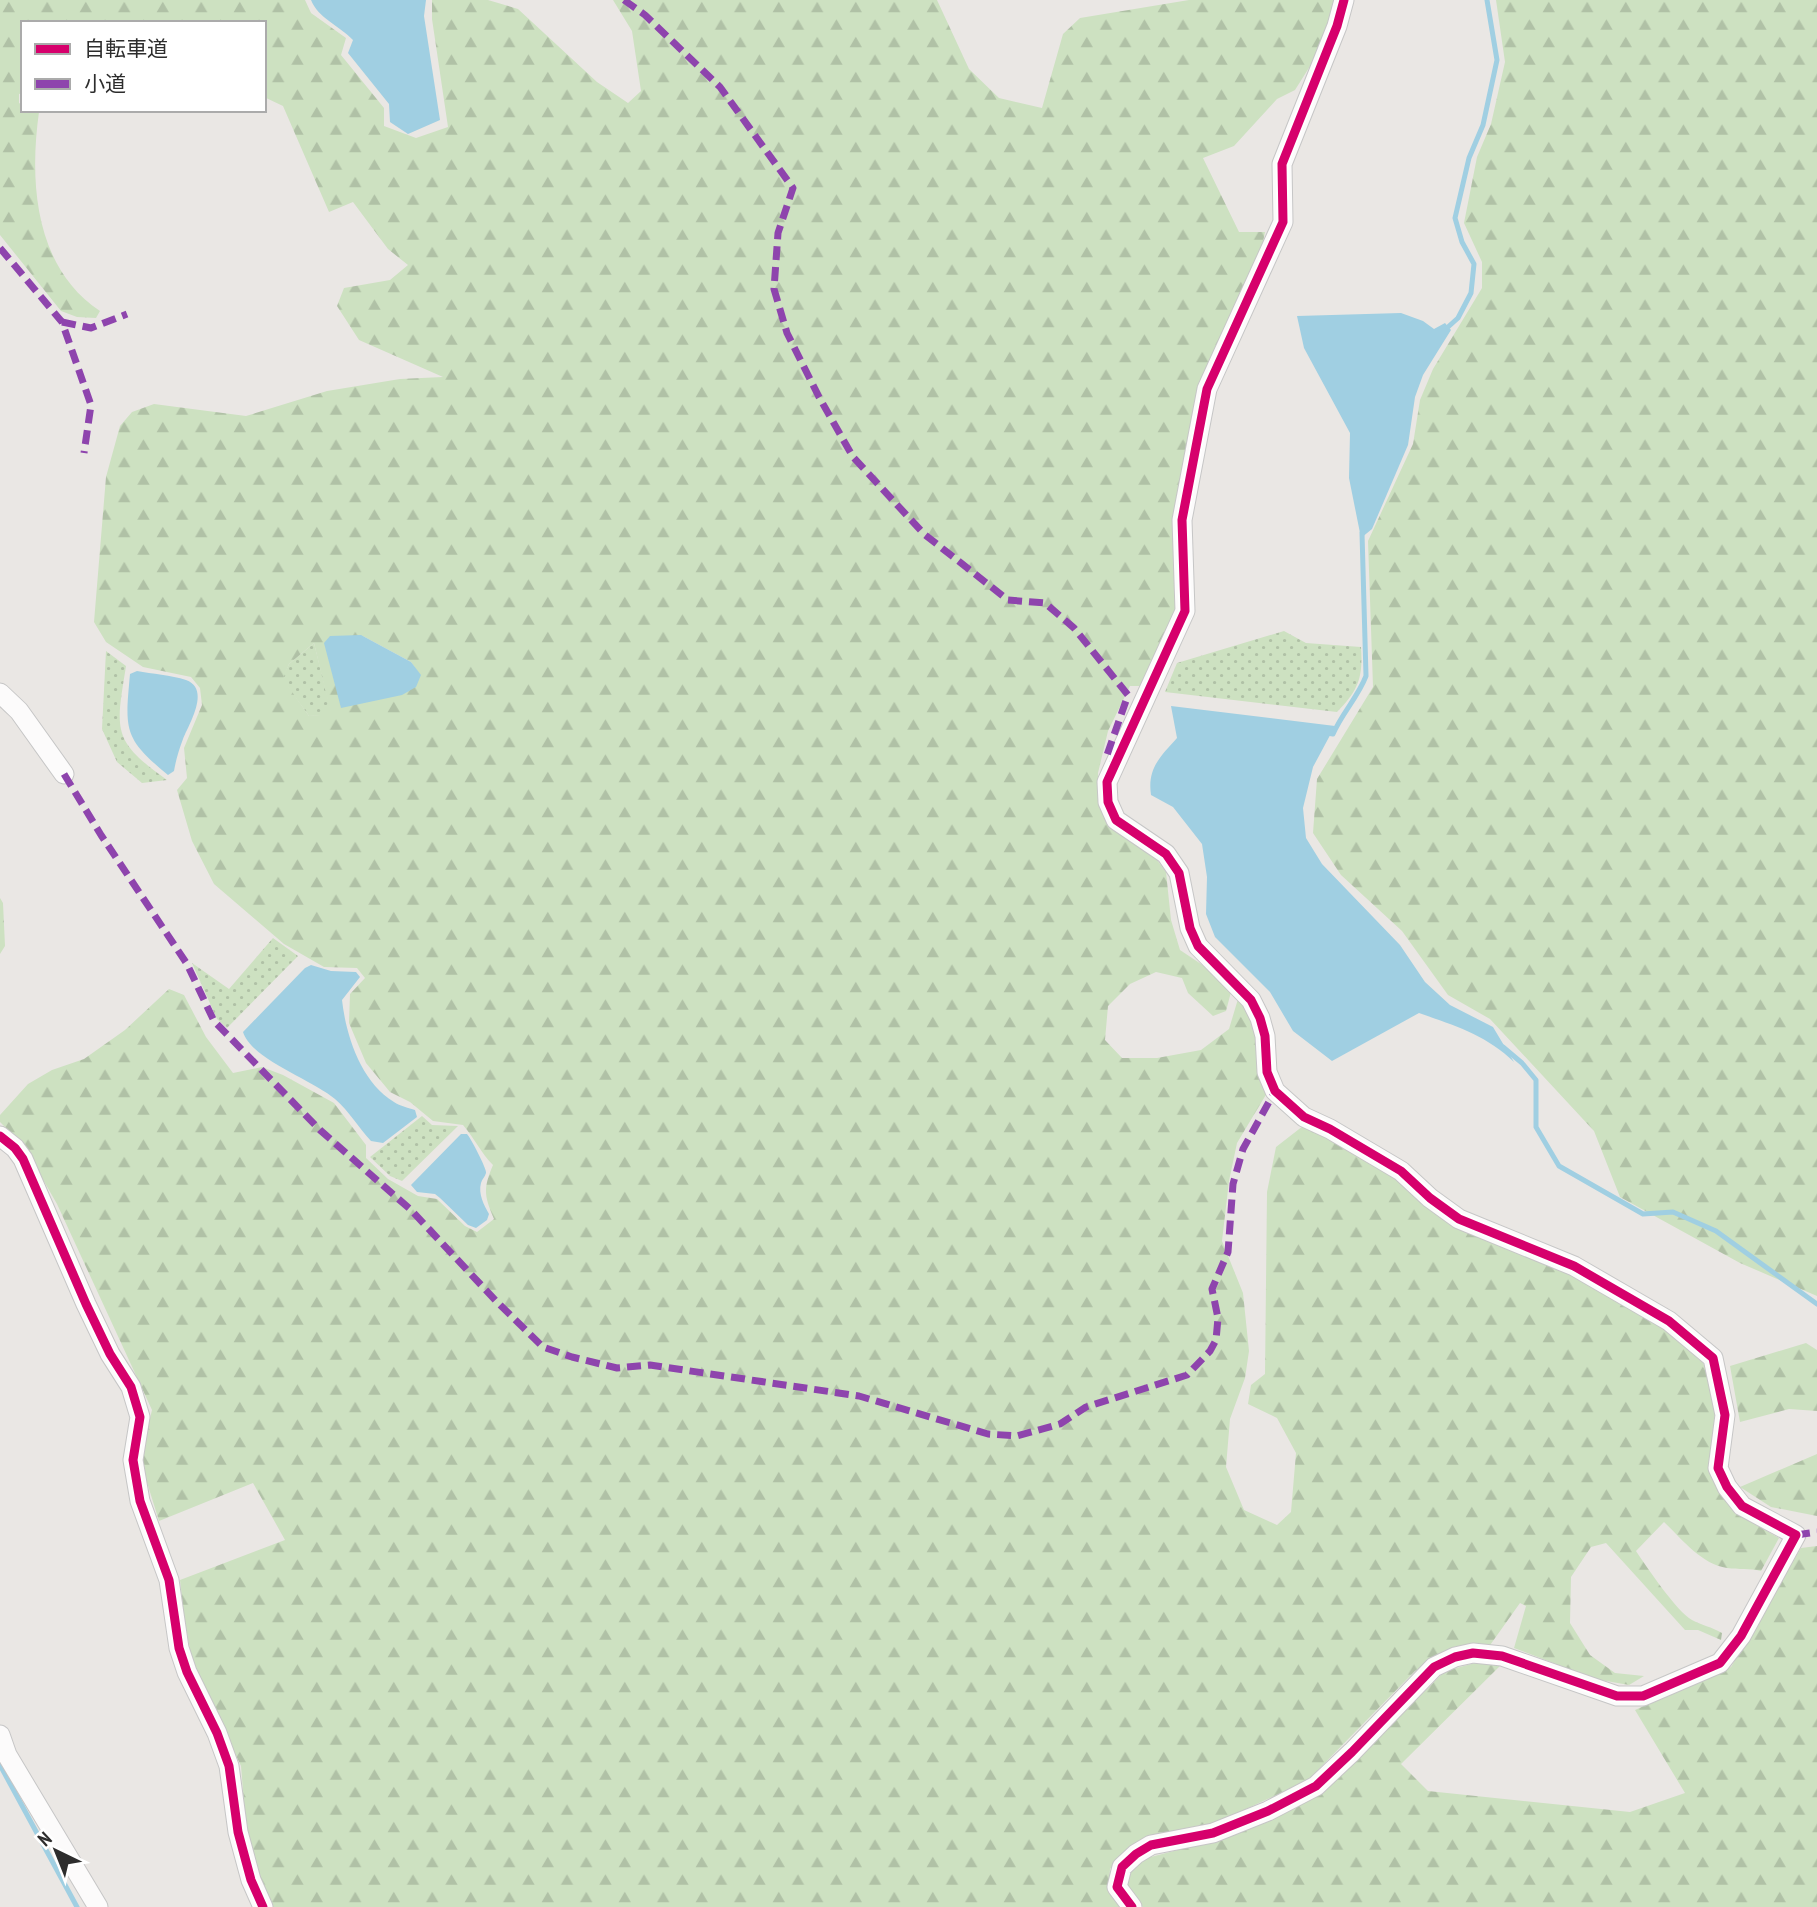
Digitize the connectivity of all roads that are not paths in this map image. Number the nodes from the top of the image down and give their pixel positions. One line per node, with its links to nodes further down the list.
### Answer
1 (1344, 0): 8 (street)
2 (0, 693): 3 (street)
3 (64, 775)
4 (0, 1136): 7 (street)
5 (0, 1735): 6 (street)
6 (98, 1907)
7 (263, 1907)
8 (1132, 1907)

